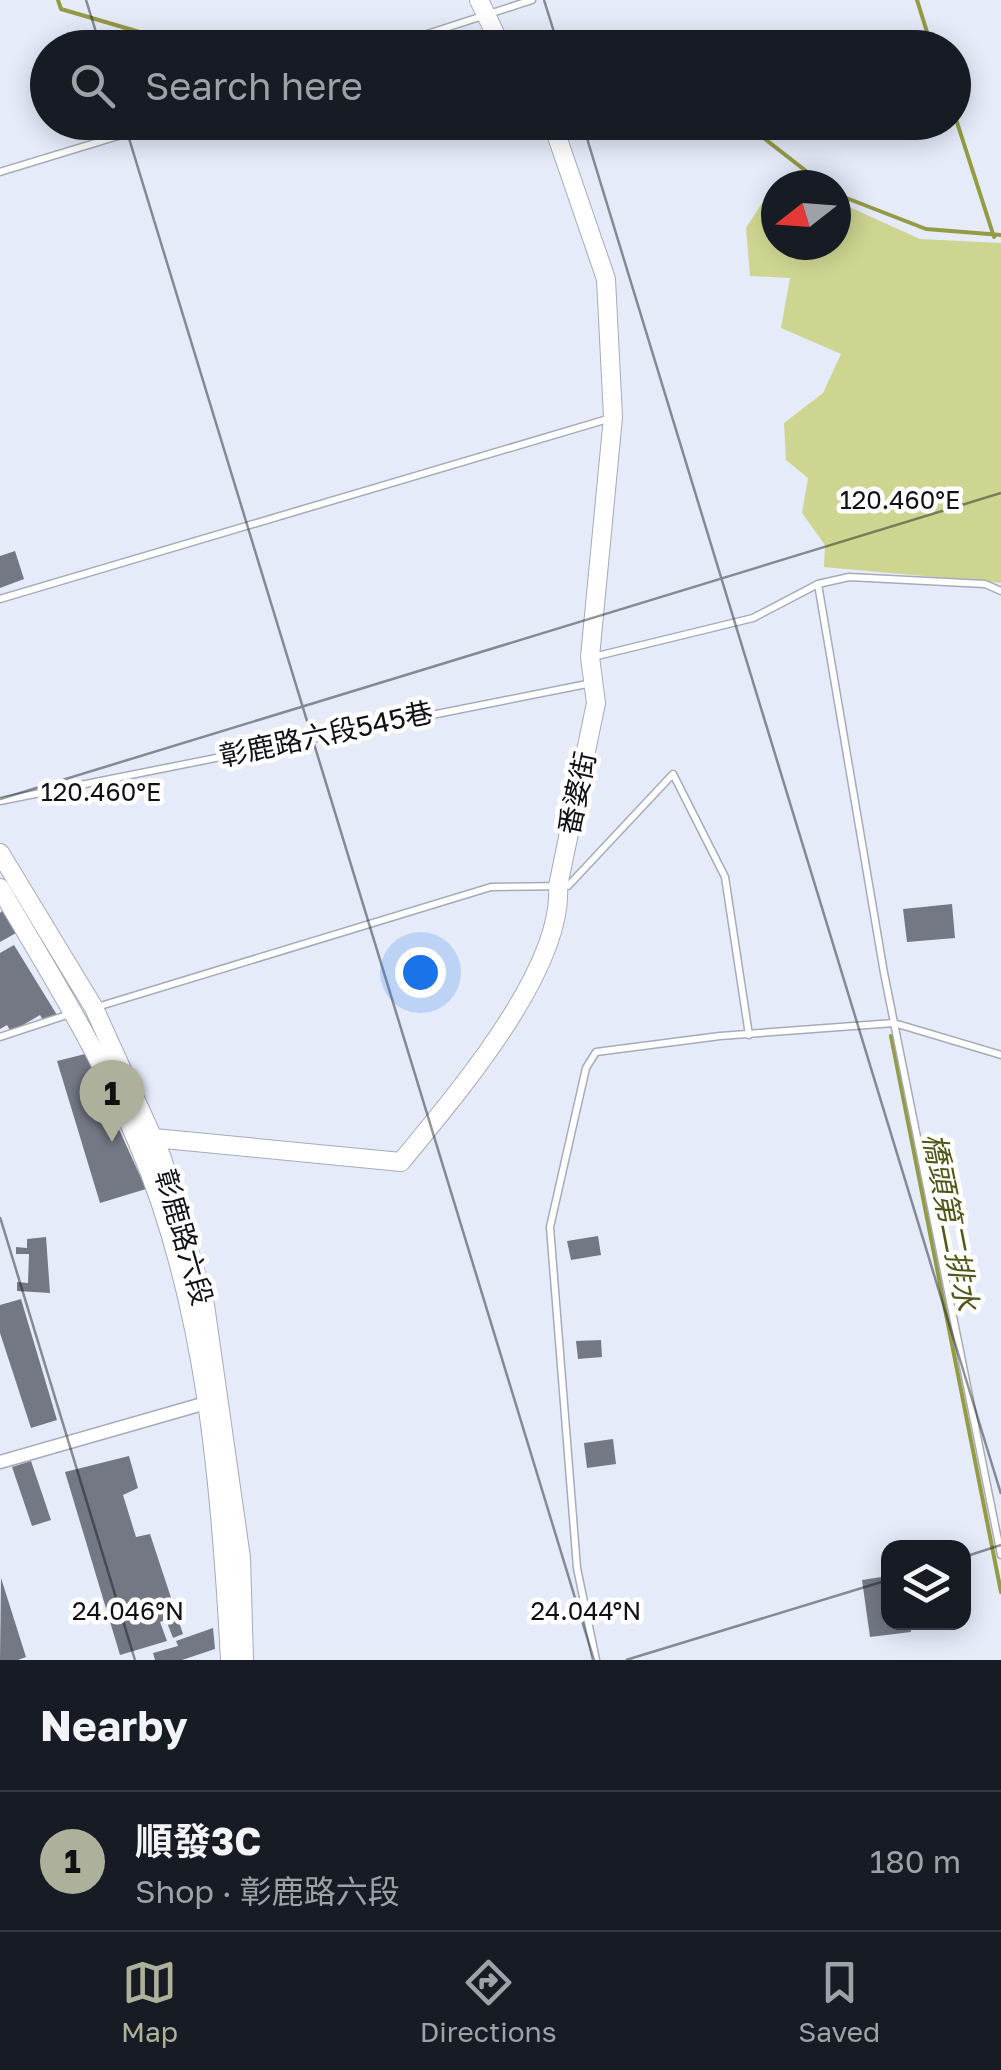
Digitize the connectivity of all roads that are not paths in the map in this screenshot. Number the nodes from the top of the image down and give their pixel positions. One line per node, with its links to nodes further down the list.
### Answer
1 (532, 0): 2 (lane)
2 (482, 7): 3 (lane); 4 (main road)
3 (427, 30)
4 (493, 30)
5 (105, 140): 7 (lane)
6 (558, 140): 8 (main road, 番婆街)
7 (0, 172)
8 (613, 417): 11 (lane); 12 (main road, 番婆街)
9 (818, 584): 10 (lane); 12 (lane); 20 (lane)
10 (1001, 591)
11 (0, 599)
12 (590, 657): 13 (main road, 番婆街)
13 (593, 683): 14 (lane, 彰鹿路六段545巷); 16 (main road, 番婆街)
14 (0, 801)
15 (0, 854): 18 (main road, 彰鹿路六段)
16 (558, 886): 18 (lane); 21 (lane); 24 (main road, 番婆街)
17 (0, 888): 19 (main road, 彰鹿路六段)
18 (94, 1008): 19 (lane); 24 (main road, 彰鹿路六段)
19 (73, 1013): 22 (lane); 24 (main road, 彰鹿路六段)
20 (894, 1024): 21 (lane); 23 (lane); 27 (lane)
21 (748, 1036): 30 (lane)
22 (0, 1037)
23 (1001, 1055)
24 (146, 1140): 25 (main road, 彰鹿路六段)
25 (213, 1401): 26 (street); 28 (main road, 彰鹿路六段); 29 (main road, 彰鹿路六段)
26 (0, 1462)
27 (1001, 1555)
28 (230, 1660)
29 (244, 1660)
30 (596, 1660)

